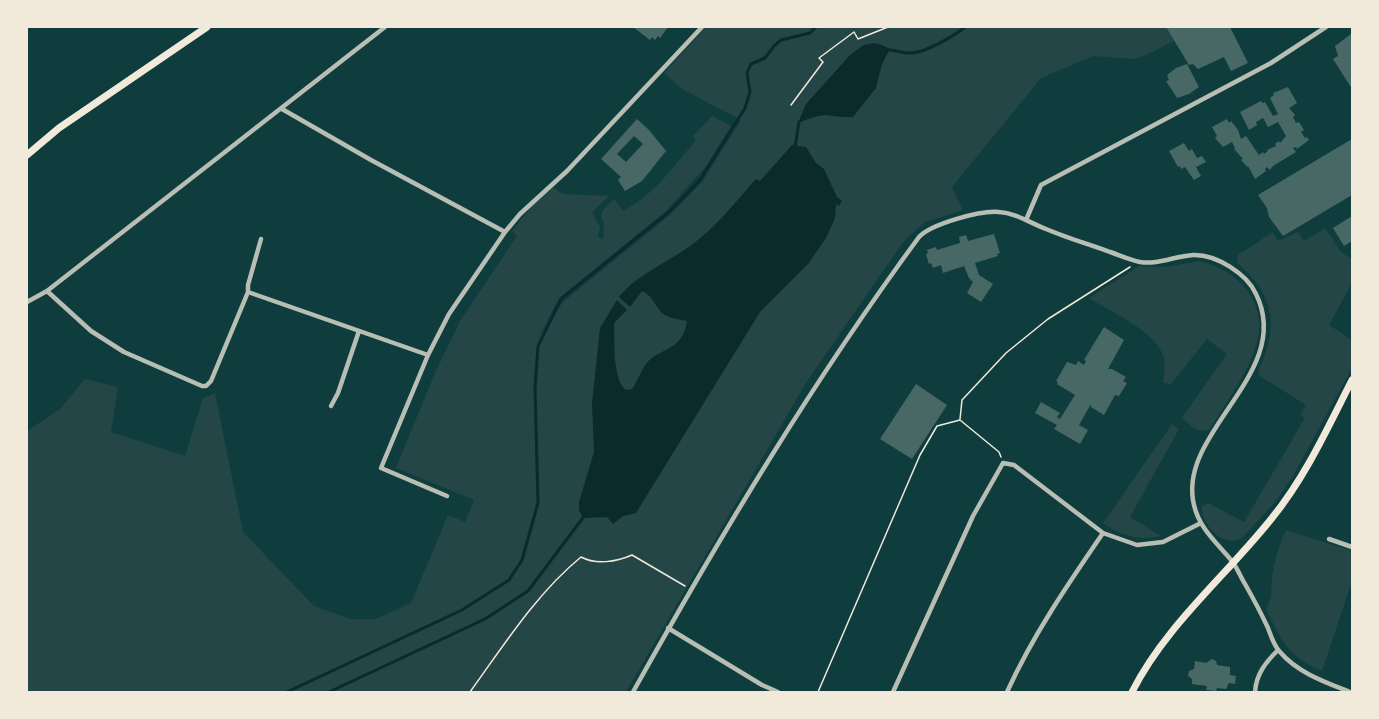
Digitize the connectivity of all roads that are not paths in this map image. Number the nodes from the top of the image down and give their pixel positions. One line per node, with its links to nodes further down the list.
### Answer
1 (207, 27): 6 (main road)
2 (385, 27): 5 (street)
3 (702, 27): 8 (street)
4 (1326, 27): 7 (street)
5 (282, 109): 8 (street); 10 (street)
6 (27, 155)
7 (1026, 220): 18 (street); 23 (street)
8 (505, 232): 14 (street)
9 (261, 239): 11 (street)
10 (47, 291): 11 (street); 12 (street)
11 (248, 292): 13 (street)
12 (27, 302)
13 (359, 330): 14 (street); 16 (street)
14 (428, 355): 17 (street)
15 (1352, 380): 22 (main road)
16 (331, 406)
17 (447, 496)
18 (1201, 523): 19 (street); 22 (street)
19 (1103, 533): 29 (street); 30 (street)
20 (1329, 539): 21 (street)
21 (1352, 547)
22 (1232, 562): 24 (street); 31 (main road)
23 (668, 628): 25 (street); 26 (street)
24 (1278, 650): 32 (street); 33 (street)
25 (762, 685): 27 (street); 28 (street)
26 (633, 692)
27 (758, 692)
28 (778, 692)
29 (893, 692)
30 (1007, 692)
31 (1132, 692)
32 (1255, 692)
33 (1350, 692)

